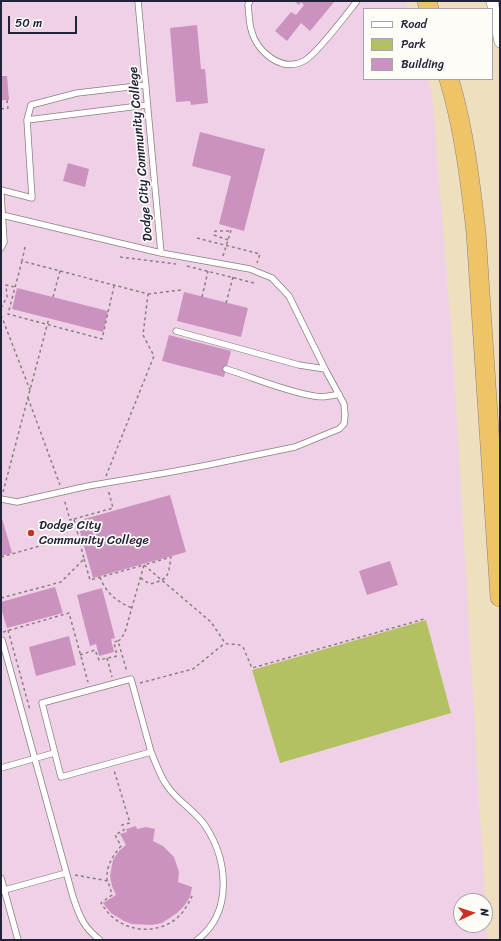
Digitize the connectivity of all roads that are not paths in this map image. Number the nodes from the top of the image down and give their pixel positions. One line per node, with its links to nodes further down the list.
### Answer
1 (138, 1): 7 (lane, Dodge City Community College)
2 (250, 1): 3 (lane)
3 (356, 1)
4 (492, 1): 5 (street)
5 (500, 42)
6 (449, 80): 20 (highway)
7 (146, 85): 8 (lane, Dodge City Community College); 9 (lane)
8 (147, 105): 9 (lane); 14 (lane, Dodge City Community College)
9 (27, 120): 10 (lane)
10 (1, 190)
11 (1, 194): 12 (lane)
12 (2, 215): 13 (lane); 14 (lane)
13 (1, 248)
14 (161, 253): 16 (lane, Dodge City Community College)
15 (176, 331): 16 (lane)
16 (326, 368): 18 (lane, Dodge City Community College)
17 (226, 369): 18 (lane)
18 (339, 394): 19 (lane, Dodge City Community College)
19 (1, 499)
20 (500, 596)
21 (1, 640): 24 (lane)
22 (151, 752): 23 (lane); 23 (lane); 31 (lane)
23 (54, 753): 24 (lane)
24 (35, 759): 25 (lane); 26 (lane)
25 (1, 768)
26 (66, 873): 28 (lane); 30 (lane)
27 (1, 878): 28 (lane)
28 (3, 891): 29 (lane)
29 (18, 940)
30 (100, 940)
31 (197, 940)

